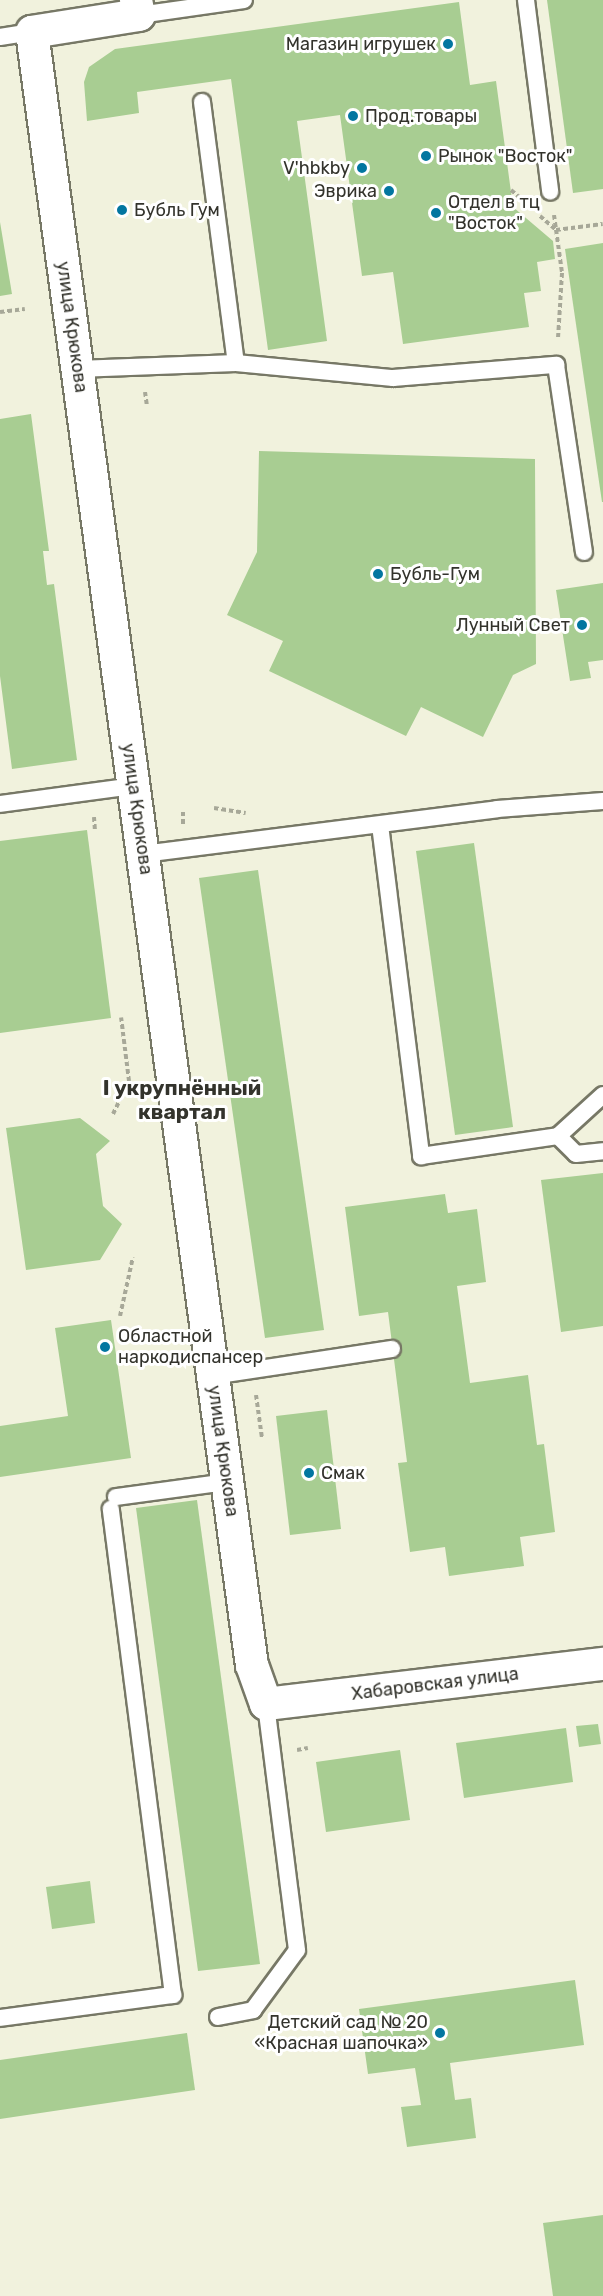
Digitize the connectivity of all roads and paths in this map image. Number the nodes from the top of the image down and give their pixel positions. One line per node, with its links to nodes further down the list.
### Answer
1 (244, 0): 3 (lane)
2 (526, 0): 7 (lane)
3 (137, 8): 4 (street)
4 (32, 33): 5 (lane); 12 (street, улица Крюкова)
5 (0, 37)
6 (202, 102): 10 (lane)
7 (550, 191): 11 (path)
8 (25, 309): 9 (path)
9 (0, 312)
10 (236, 363): 11 (lane); 12 (lane)
11 (556, 365): 13 (lane)
12 (77, 369): 14 (street, улица Крюкова)
13 (584, 552)
14 (134, 786): 16 (lane); 18 (street, улица Крюкова)
15 (603, 801): 17 (lane)
16 (0, 804)
17 (380, 825): 18 (lane); 22 (lane)
18 (143, 854): 27 (street, улица Крюкова)
19 (121, 1017): 21 (path)
20 (603, 1095): 22 (lane)
21 (113, 1114)
22 (558, 1136): 23 (lane)
23 (603, 1151)
24 (133, 1257): 25 (path)
25 (120, 1316)
26 (392, 1349): 27 (lane)
27 (213, 1376): 28 (street, улица Крюкова)
28 (227, 1482): 30 (street, улица Крюкова); 32 (lane)
29 (603, 1664): 30 (street, Хабаровская улица)
30 (266, 1704): 31 (lane)
31 (218, 2017)
32 (0, 2018)

